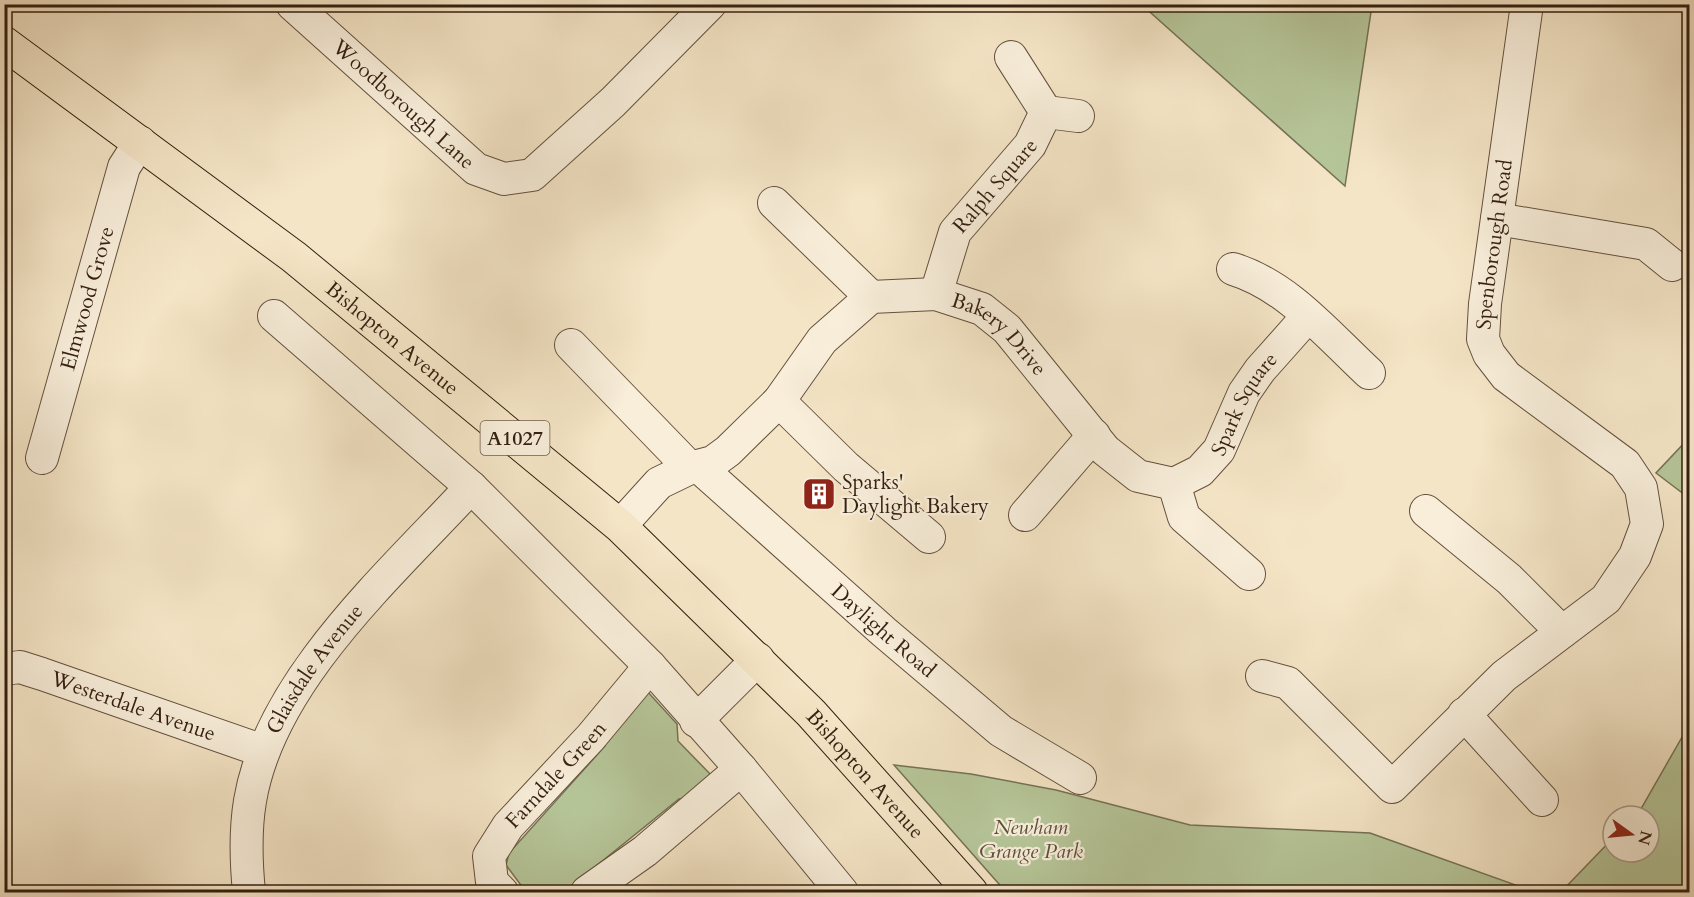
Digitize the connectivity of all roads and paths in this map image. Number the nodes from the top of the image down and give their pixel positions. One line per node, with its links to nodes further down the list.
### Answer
1 (292, 4): 3 (street, Woodborough Lane)
2 (1527, 4): 10 (street, Spenborough Road)
3 (704, 7)
4 (4, 43): 8 (main road, Bishopton Avenue / A1027)
5 (1011, 57): 6 (street, Ralph Square)
6 (1046, 112): 7 (street, Ralph Square); 13 (street, Ralph Square)
7 (1078, 116)
8 (140, 142): 21 (street, Elmwood Grove); 27 (main road, Bishopton Avenue / A1027)
9 (774, 203): 14 (street)
10 (1497, 219): 11 (street); 30 (street, Spenborough Road)
11 (1672, 265)
12 (1233, 269): 16 (street)
13 (936, 294): 14 (street, Bakery Drive); 20 (street, Bakery Drive)
14 (871, 297): 19 (street)
15 (274, 316): 24 (street)
16 (1308, 316): 18 (street); 23 (street, Spark Square)
17 (571, 345): 22 (street)
18 (1369, 373)
19 (779, 401): 22 (street); 28 (street)
20 (1094, 435): 23 (street, Bakery Drive); 26 (street)
21 (42, 458)
22 (694, 467): 27 (street); 39 (street, Daylight Road)
23 (1174, 484): 29 (street)
24 (471, 488): 32 (street); 37 (street, Glaisdale Avenue)
25 (1426, 511): 30 (street)
26 (1025, 515)
27 (620, 526): 31 (main road, Bishopton Avenue / A1027)
28 (929, 537)
29 (1249, 574)
30 (1562, 632): 35 (street, Spenborough Road)
31 (758, 659): 36 (street); 45 (main road, Bishopton Avenue / A1027)
32 (650, 666): 36 (street); 42 (street, Farndale Green)
33 (4, 669): 37 (street, Westerdale Avenue)
34 (1262, 676): 35 (street, Spenborough Road)
35 (1464, 714): 40 (street)
36 (696, 721): 38 (street)
37 (263, 751): 41 (street, Glaisdale Avenue)
38 (741, 769): 43 (street); 44 (street)
39 (1080, 778)
40 (1542, 800)
41 (249, 892)
42 (502, 892)
43 (587, 892)
44 (842, 892)
45 (970, 892)

